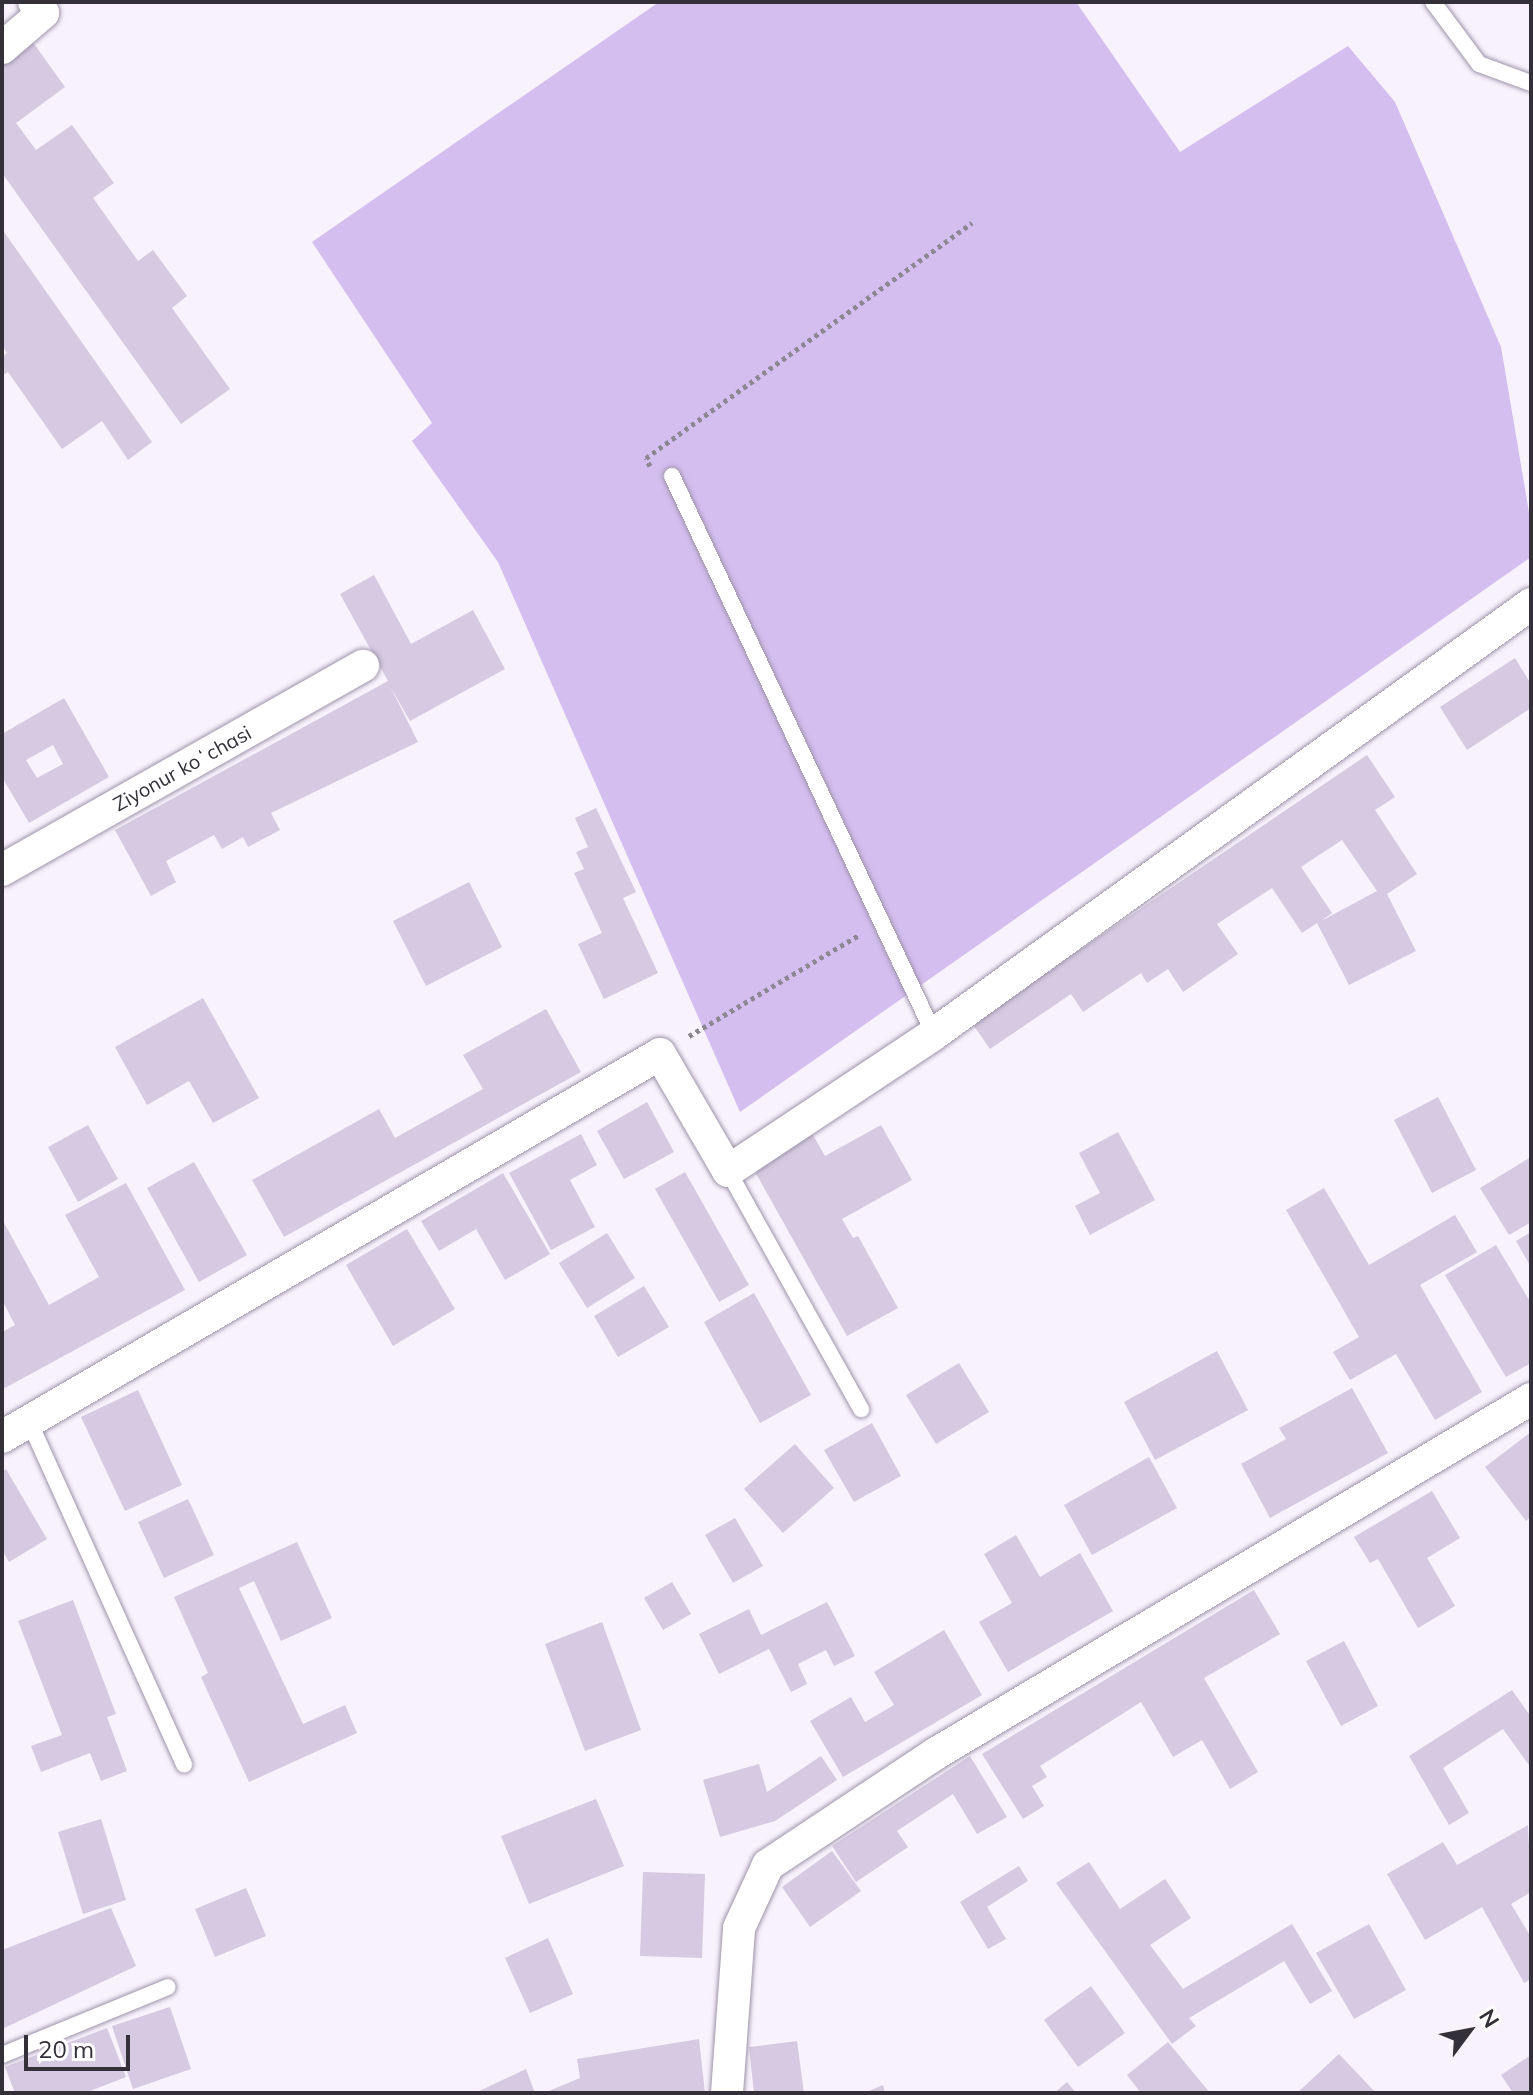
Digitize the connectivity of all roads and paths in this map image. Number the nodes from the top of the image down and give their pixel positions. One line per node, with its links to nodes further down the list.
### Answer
1 (1433, 2): 4 (lane)
2 (45, 6): 3 (street)
3 (2, 48)
4 (1531, 83)
5 (672, 476): 9 (lane)
6 (1531, 604): 9 (street)
7 (363, 666): 8 (street, Ziyonur koʻchasi)
8 (2, 870)
9 (934, 1034): 10 (street)
10 (728, 1171): 12 (lane); 13 (street)
11 (1531, 1399): 17 (street)
12 (861, 1409)
13 (15, 1429): 14 (lane)
14 (184, 1765)
15 (168, 1987): 16 (lane)
16 (2, 2055)
17 (727, 2093)

